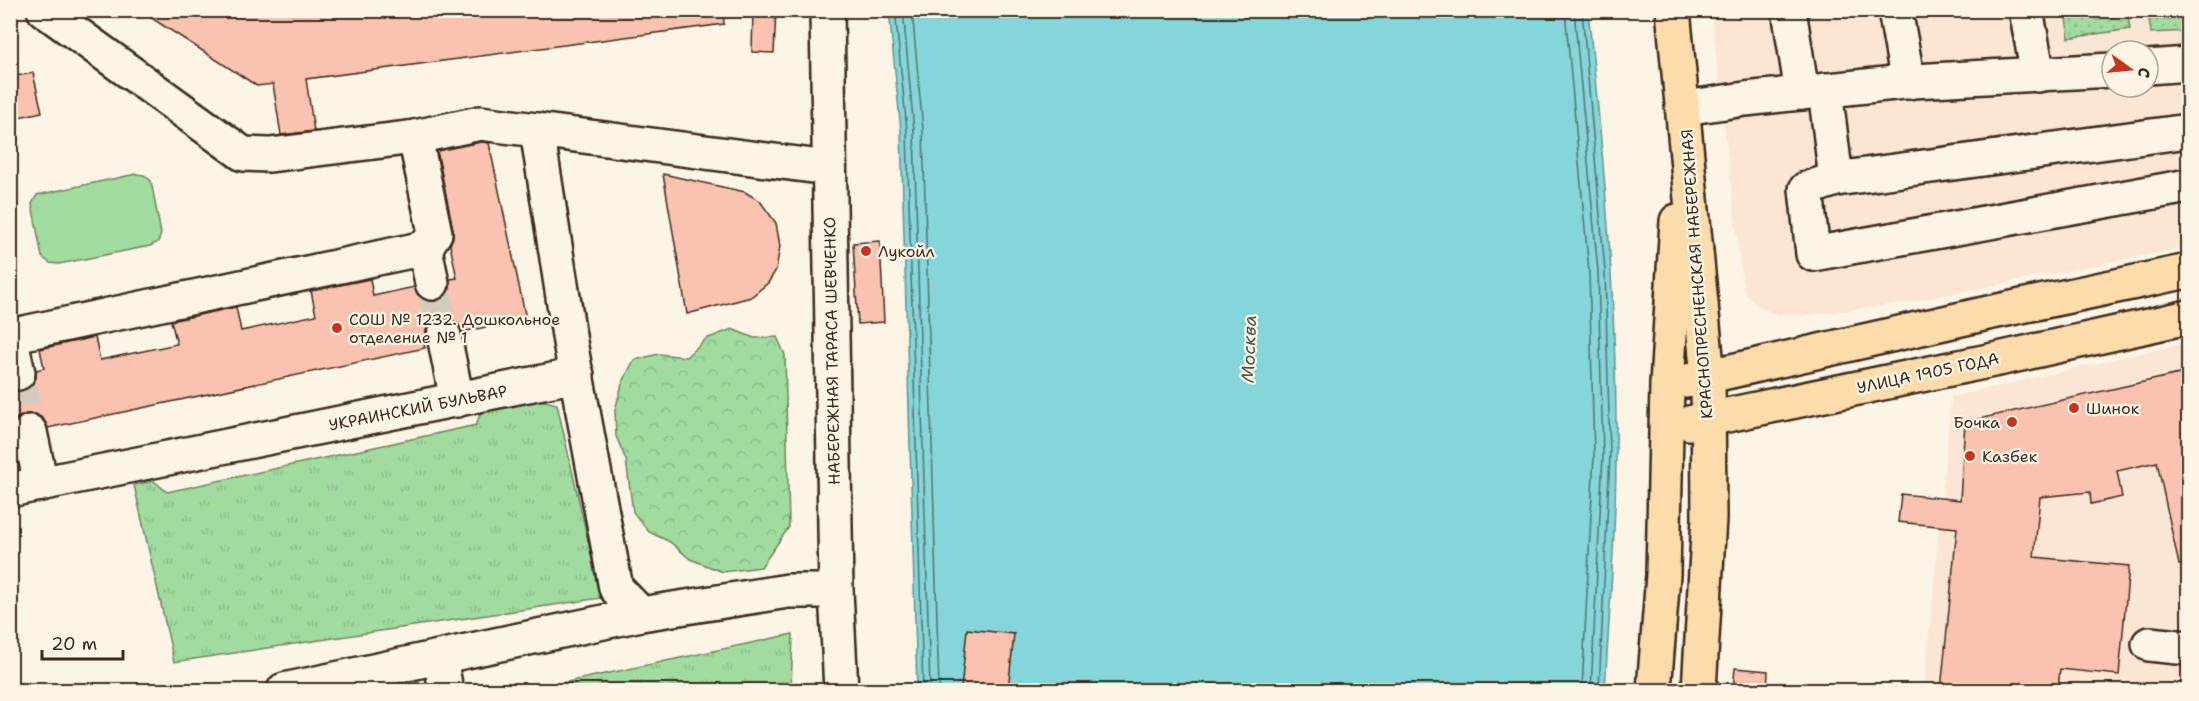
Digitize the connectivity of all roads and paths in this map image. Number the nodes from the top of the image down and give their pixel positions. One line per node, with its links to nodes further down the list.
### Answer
1 (44, 10): 16 (street)
2 (827, 10): 17 (street, НАБЕРЕЖНАЯ ТАРАСА ШЕВЧЕНКО)
3 (1673, 10): 13 (main road, КРАСНОПРЕСНЕНСКАЯ НАБЕРЕЖНАЯ)
4 (1789, 10): 12 (street)
5 (1895, 10): 11 (street)
6 (2026, 10): 10 (street)
7 (2188, 64): 8 (street)
8 (2160, 66)
9 (2100, 71): 10 (street)
10 (2038, 75): 11 (street)
11 (1908, 82): 12 (street)
12 (1813, 92): 13 (street); 18 (street)
13 (1684, 108): 28 (main road, КРАСНОПРЕСНЕНСКАЯ НАБЕРЕЖНАЯ); 29 (main road, КРАСНОПРЕСНЕНСКАЯ НАБЕРЕЖНАЯ)
14 (537, 130): 16 (street); 17 (street); 27 (street)
15 (2188, 131): 18 (street)
16 (414, 137): 20 (street)
17 (828, 168): 35 (street, НАБЕРЕЖНАЯ ТАРАСА ШЕВЧЕНКО)
18 (1836, 179): 19 (street)
19 (2188, 186)
20 (425, 248): 22 (street); 24 (street)
21 (2188, 271): 28 (main road)
22 (432, 283)
23 (2188, 317): 31 (main road, УЛИЦА 1905 ГОДА)
24 (10, 336): 26 (street)
25 (444, 336): 30 (street)
26 (18, 373)
27 (577, 375): 30 (street, УКРАИНСКИЙ БУЛЬВАР); 36 (street)
28 (1708, 377): 29 (main road); 31 (main road, КРАСНОПРЕСНЕНСКАЯ НАБЕРЕЖНАЯ)
29 (1667, 384): 32 (main road, КРАСНОПРЕСНЕНСКАЯ НАБЕРЕЖНАЯ)
30 (457, 400): 34 (street, УКРАИНСКИЙ БУЛЬВАР)
31 (1708, 419): 32 (main road, УЛИЦА 1905 ГОДА); 45 (main road, КРАСНОПРЕСНЕНСКАЯ НАБЕРЕЖНАЯ)
32 (1666, 428): 44 (main road, КРАСНОПРЕСНЕНСКАЯ НАБЕРЕЖНАЯ)
33 (30, 432): 34 (street)
34 (26, 487)
35 (836, 591): 36 (street); 43 (street, НАБЕРЕЖНАЯ ТАРАСА ШЕВЧЕНКО)
36 (641, 614): 39 (street)
37 (2149, 644): 38 (street)
38 (2188, 648)
39 (440, 658): 40 (street); 42 (street)
40 (410, 678): 41 (street)
41 (284, 690)
42 (446, 690)
43 (841, 690)
44 (1654, 690)
45 (1699, 690)

